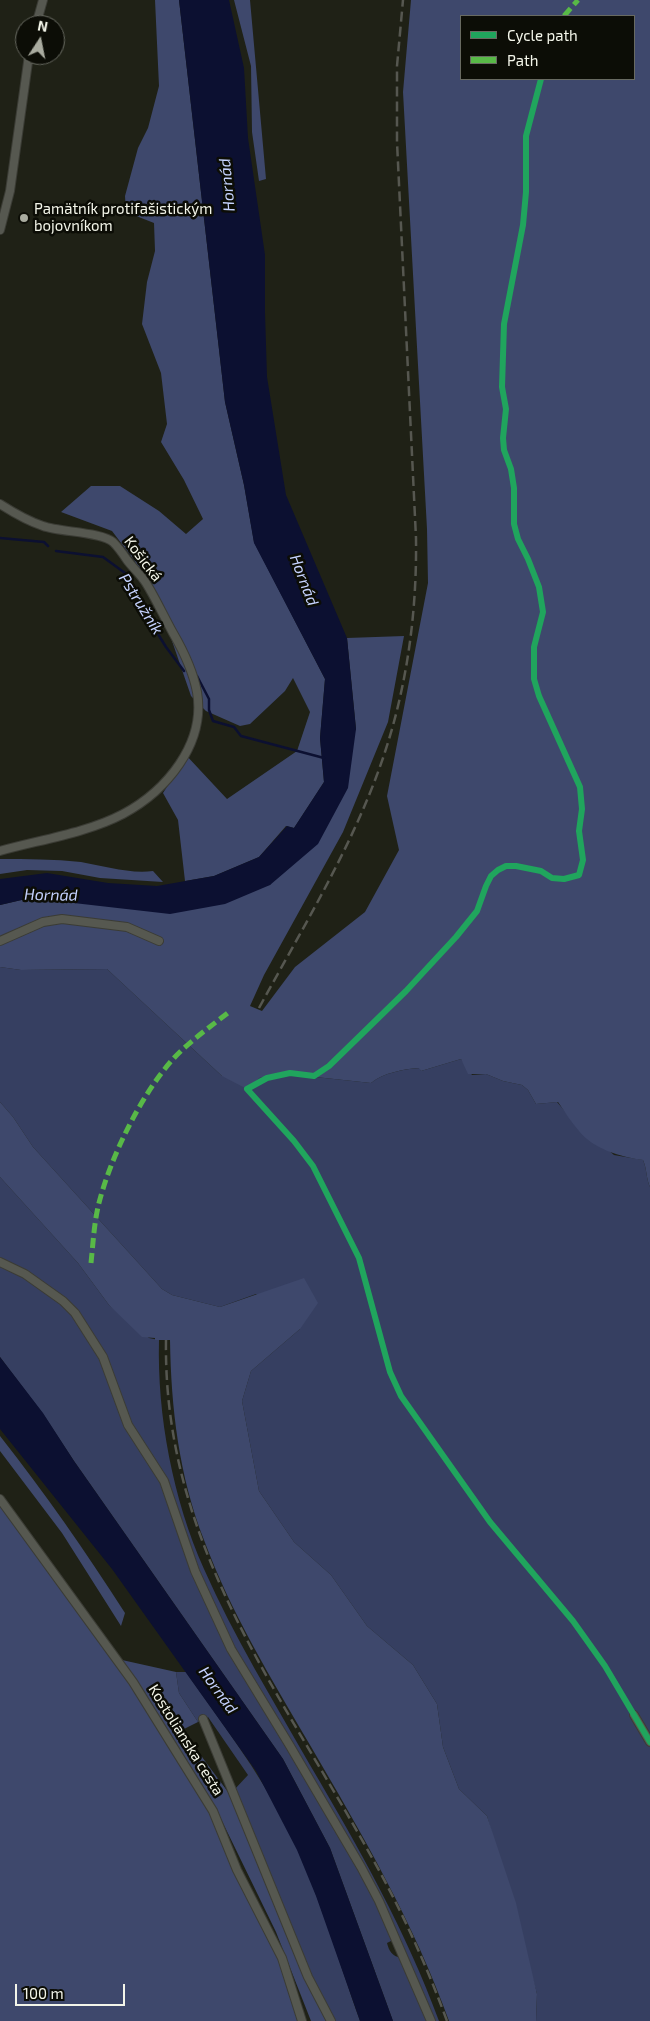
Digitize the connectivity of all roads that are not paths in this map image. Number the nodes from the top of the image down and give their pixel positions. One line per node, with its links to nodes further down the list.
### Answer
1 (43, 0): 2 (street)
2 (39, 15)
3 (28, 65): 4 (street)
4 (0, 230)
5 (0, 504): 6 (street, Košická)
6 (0, 850)
7 (0, 941): 8 (street)
8 (159, 941)
9 (0, 1262): 16 (street)
10 (0, 1499): 14 (street, Kostolianska cesta)
11 (634, 1716): 13 (street)
12 (204, 1719): 15 (street)
13 (650, 1742)
14 (302, 2021)
15 (331, 2021)
16 (431, 2021)

